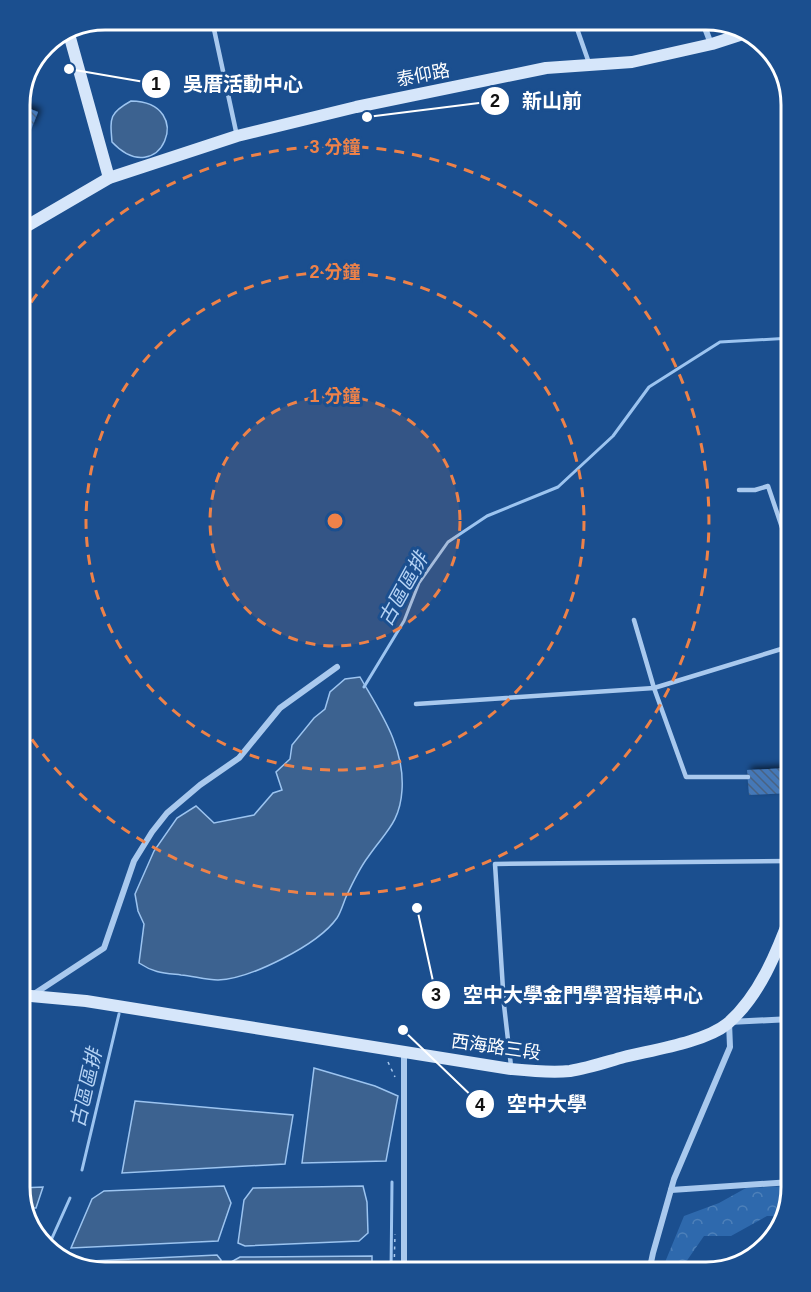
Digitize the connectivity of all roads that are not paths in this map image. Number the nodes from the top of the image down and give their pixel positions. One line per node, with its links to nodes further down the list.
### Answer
1 (214, 30): 8 (lane)
2 (578, 30): 7 (lane)
3 (706, 30): 6 (street)
4 (735, 36): 6 (main road, 泰仰路)
5 (70, 39): 9 (main road)
6 (712, 44): 7 (main road, 泰仰路)
7 (590, 65): 8 (main road, 泰仰路)
8 (237, 136): 9 (main road, 泰仰路)
9 (109, 178): 10 (main road, 泰仰路)
10 (30, 227)
11 (739, 490): 12 (lane)
12 (781, 523)
13 (634, 620): 16 (lane)
14 (781, 649): 16 (lane)
15 (337, 667): 21 (street)
16 (654, 688): 17 (lane); 18 (lane)
17 (416, 704)
18 (748, 777)
19 (781, 861): 26 (lane)
20 (781, 940): 24 (main road, 西海路三段)
21 (30, 993)
22 (30, 996): 25 (main road, 西海路三段)
23 (781, 1020): 24 (street)
24 (729, 1022): 26 (main road, 西海路三段); 28 (street)
25 (404, 1051): 26 (main road, 西海路三段); 29 (street)
26 (511, 1069)
27 (781, 1183): 28 (street)
28 (671, 1190): 30 (street)
29 (404, 1262)
30 (652, 1262)

